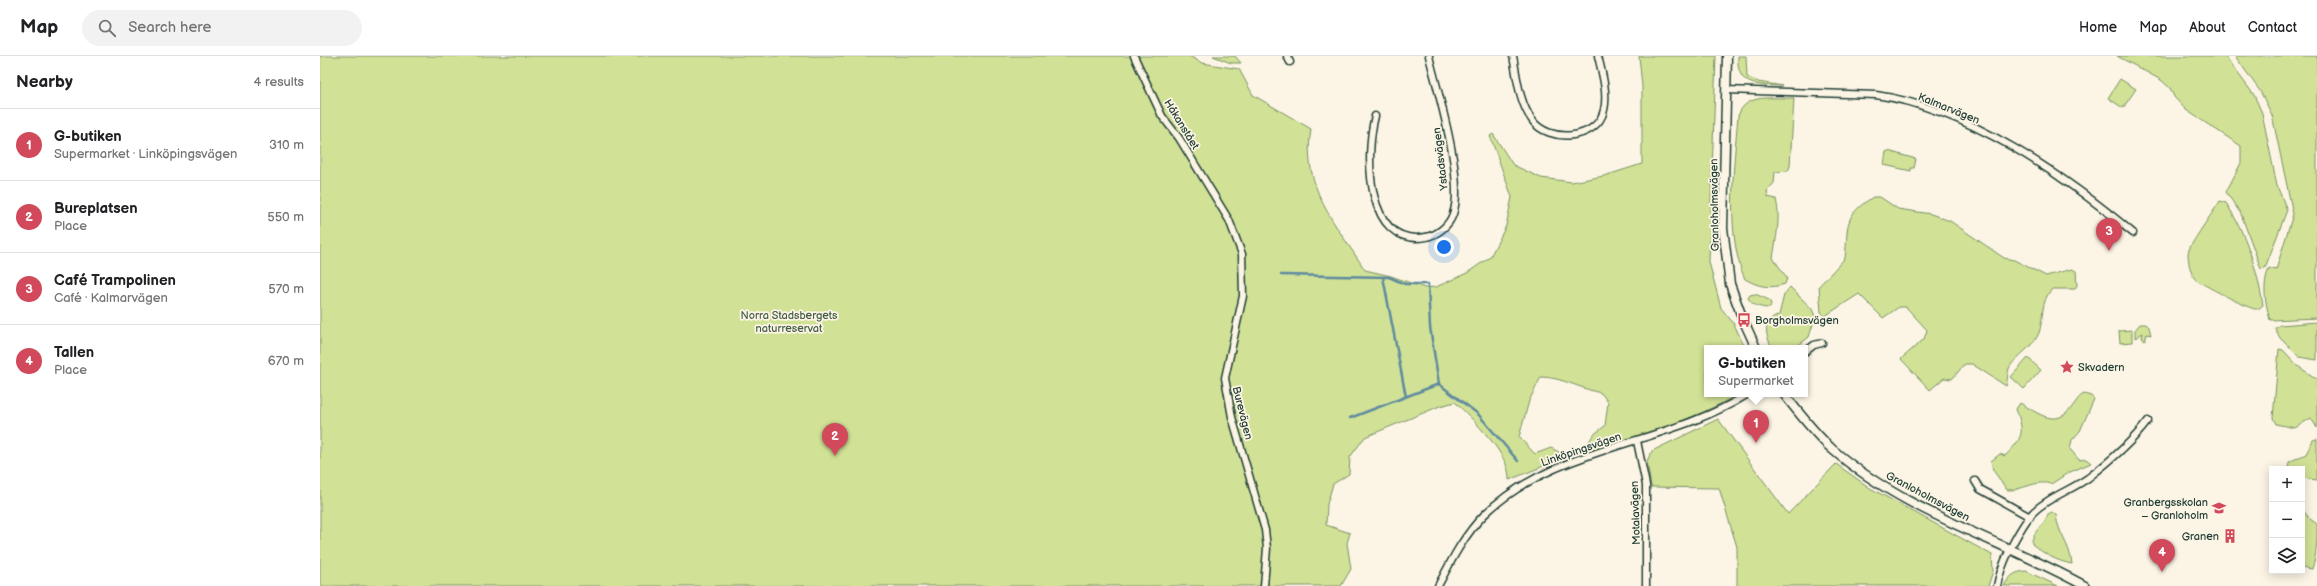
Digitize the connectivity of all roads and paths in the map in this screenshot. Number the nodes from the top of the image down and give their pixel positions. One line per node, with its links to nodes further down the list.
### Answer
1 (1134, 56): 8 (street, Håkanstået)
2 (1429, 56): 7 (street, Ystadsvägen)
3 (1513, 56): 4 (street)
4 (1598, 56)
5 (1727, 56): 6 (street, Granloholmsvägen)
6 (1726, 90): 9 (street, Kalmarvägen); 11 (street, Granloholmsvägen)
7 (1375, 116)
8 (1218, 200): 20 (street, Burevägen)
9 (2133, 233)
10 (1822, 343): 12 (street)
11 (1755, 345)
12 (1808, 350)
13 (1743, 397): 16 (street, Linköpingsvägen)
14 (1787, 397): 19 (street, Granloholmsvägen)
15 (2148, 421): 18 (street)
16 (1637, 441): 21 (street, Linköpingsvägen); 22 (street, Motalavägen)
17 (1975, 481): 18 (street)
18 (2030, 517): 19 (street)
19 (2011, 550): 23 (street); 24 (street, Granloholmsvägen)
20 (1264, 586)
21 (1438, 586)
22 (1646, 586)
23 (1997, 586)
24 (2085, 586)

